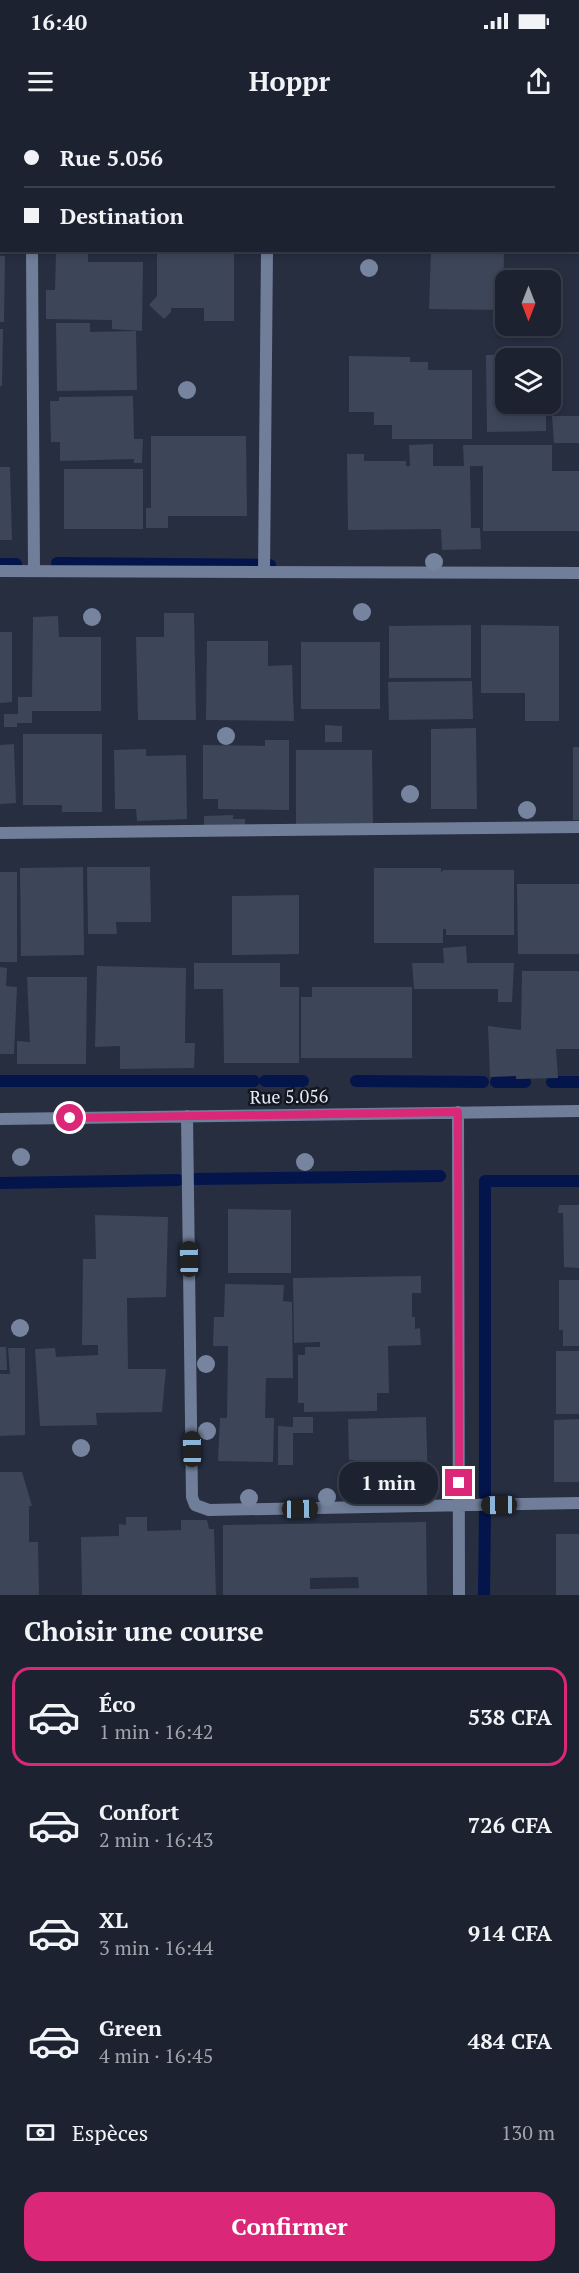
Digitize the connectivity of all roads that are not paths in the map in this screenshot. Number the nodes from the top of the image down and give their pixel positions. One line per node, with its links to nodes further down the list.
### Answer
1 (32, 252): 4 (street)
2 (267, 252): 5 (street)
3 (0, 571): 4 (street)
4 (34, 571): 5 (street)
5 (264, 572): 6 (street)
6 (579, 573)
7 (579, 827): 8 (street)
8 (0, 833)
9 (579, 1111): 10 (street, Rue 5.056)
10 (458, 1112): 11 (street, Rue 5.056); 14 (street)
11 (187, 1116): 12 (street, Rue 5.056); 14 (street)
12 (0, 1119)
13 (579, 1503): 14 (street)
14 (459, 1506): 15 (street)
15 (459, 1595)

